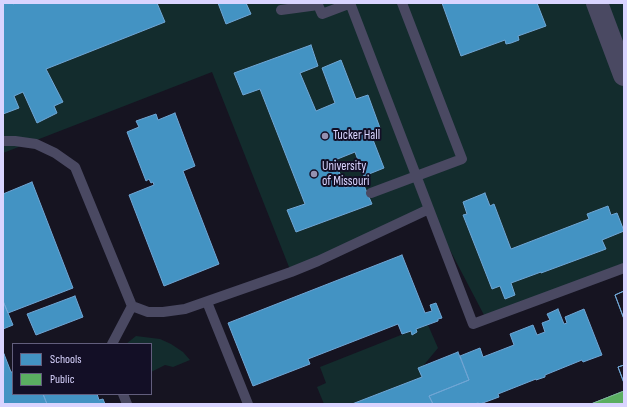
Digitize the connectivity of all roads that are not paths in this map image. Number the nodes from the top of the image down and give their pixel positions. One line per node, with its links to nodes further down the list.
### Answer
1 (350, 3): 4 (lane); 7 (lane)
2 (402, 3): 7 (lane)
3 (597, 3): 5 (street)
4 (281, 10)
5 (624, 75)
6 (3, 141): 12 (lane)
7 (416, 176): 8 (lane); 9 (lane)
8 (371, 193)
9 (429, 210): 10 (lane); 11 (lane)
10 (624, 268)
11 (207, 302): 12 (lane); 14 (lane)
12 (132, 306): 13 (lane)
13 (113, 343)
14 (248, 404)

